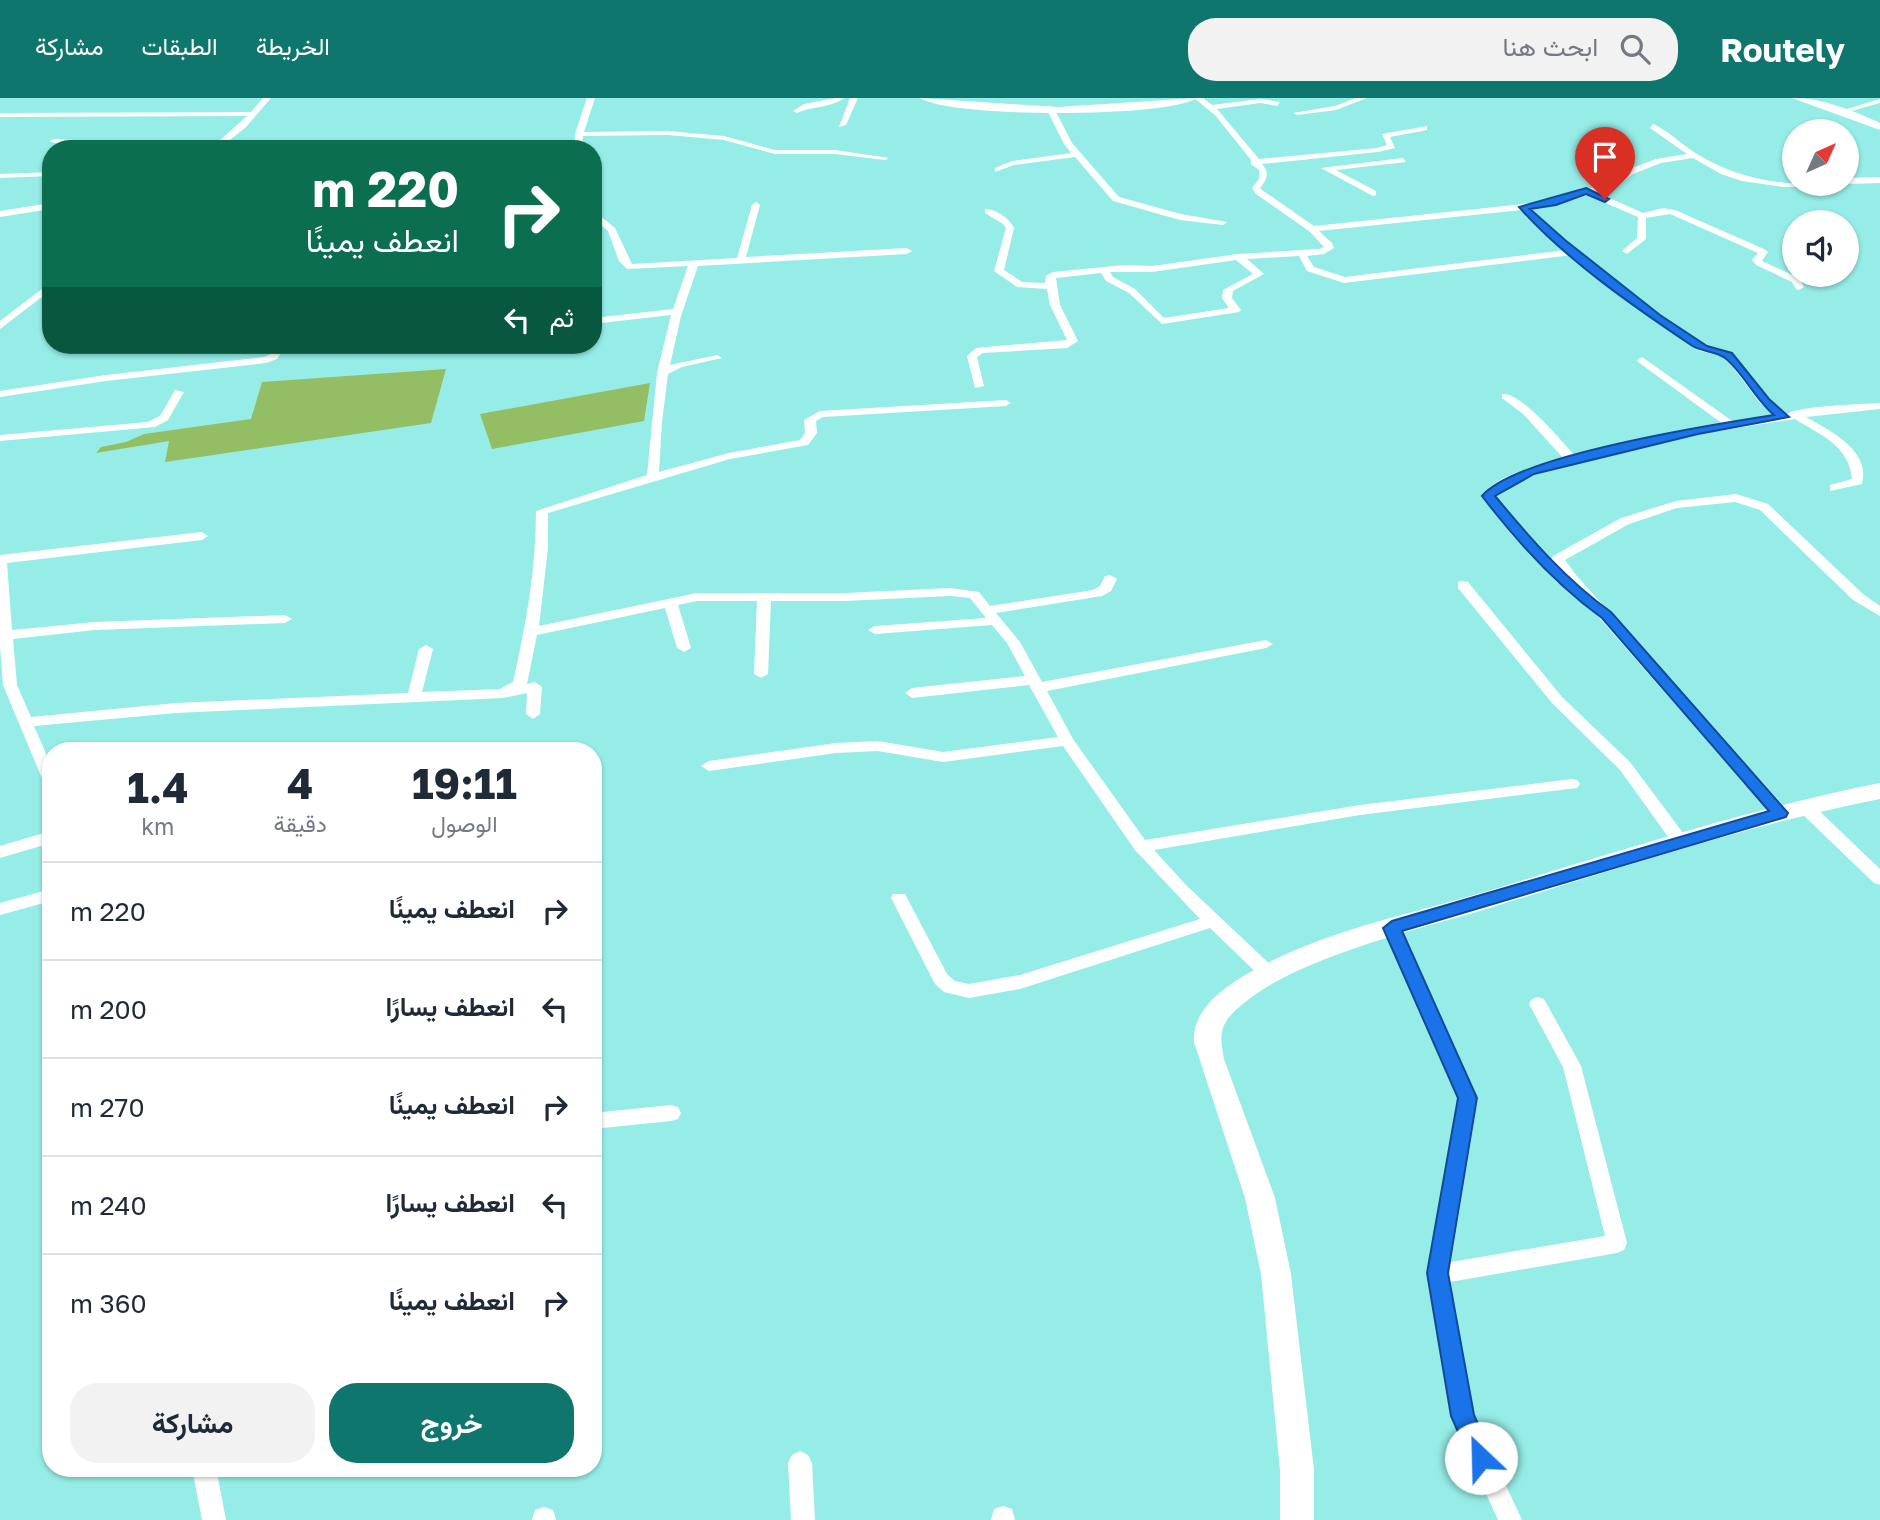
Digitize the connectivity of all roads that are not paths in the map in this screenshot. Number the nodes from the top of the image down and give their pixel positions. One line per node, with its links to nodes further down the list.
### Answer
1 (267, 98): 20 (street)
2 (591, 98): 25 (street)
3 (840, 98): 16 (street)
4 (854, 98): 21 (street)
5 (925, 98): 14 (street)
6 (1111, 98): 15 (street)
7 (1192, 98): 15 (street)
8 (1198, 98): 13 (street)
9 (1363, 98): 18 (street)
10 (1797, 98): 17 (street)
11 (1880, 101): 17 (street)
12 (1277, 104): 13 (street)
13 (1212, 107): 33 (street)
14 (1050, 108): 15 (street); 28 (street)
15 (1120, 109)
16 (797, 111)
17 (1844, 111): 23 (street)
18 (1297, 113)
19 (0, 114): 20 (street)
20 (253, 114): 26 (street)
21 (842, 125)
22 (1653, 126): 29 (street)
23 (1880, 127)
24 (1424, 128): 31 (street)
25 (579, 134): 27 (street); 30 (street)
26 (224, 140)
27 (579, 140)
28 (1078, 154): 35 (street); 53 (street)
29 (1692, 156): 40 (street); 43 (street)
30 (885, 158)
31 (1308, 158): 33 (street); 34 (street)
32 (1402, 160): 34 (street)
33 (1254, 162): 54 (street)
34 (1327, 169): 44 (street)
35 (998, 170)
36 (42, 174): 37 (street)
37 (0, 176)
38 (1880, 180): 39 (street)
39 (1859, 181)
40 (1748, 182): 41 (street); 42 (street)
41 (1723, 184)
42 (1782, 186)
43 (1586, 191): 47 (street); 51 (street)
44 (1373, 193)
45 (756, 205): 60 (street)
46 (42, 207): 49 (street)
47 (1524, 207): 54 (street); 57 (street)
48 (988, 211): 64 (street)
49 (0, 214): 50 (street)
50 (42, 214)
51 (1642, 216): 56 (street); 63 (street)
52 (602, 221): 61 (street)
53 (1223, 222)
54 (1312, 229): 58 (street)
55 (907, 251): 60 (street)
56 (1627, 251)
57 (1574, 253): 58 (street); 79 (street)
58 (1302, 254): 59 (street)
59 (1238, 257): 62 (street); 62 (street)
60 (741, 259): 61 (street)
61 (694, 264): 66 (street)
62 (1104, 270): 64 (street)
63 (1782, 274)
64 (1049, 286): 73 (street)
65 (42, 292): 68 (street)
66 (676, 312): 67 (street); 72 (street)
67 (602, 320)
68 (0, 326)
69 (275, 354): 75 (street)
70 (717, 358): 72 (street)
71 (1642, 360): 80 (street)
72 (662, 373): 83 (street)
73 (979, 386)
74 (179, 392): 81 (street)
75 (0, 394)
76 (1506, 396): 82 (street)
77 (1006, 403): 83 (street)
78 (1880, 406): 79 (street)
79 (1789, 416): 80 (street); 84 (street)
80 (1731, 425): 82 (street)
81 (0, 438)
82 (1572, 460): 94 (street)
83 (653, 477): 97 (street)
84 (1834, 488)
85 (202, 536): 86 (street)
86 (0, 560): 88 (street)
87 (1110, 579): 93 (street)
88 (0, 580): 98 (street)
89 (1463, 584): 116 (street)
90 (764, 598): 91 (street); 93 (street); 102 (street)
91 (670, 602): 97 (street); 100 (street)
92 (1880, 612): 94 (street)
93 (993, 615): 96 (street); 103 (street)
94 (1607, 615): 114 (street)
95 (285, 619): 98 (street)
96 (875, 630)
97 (531, 632): 104 (street)
98 (8, 635): 108 (street)
99 (1266, 644): 103 (street)
100 (684, 648)
101 (426, 649): 106 (street)
102 (761, 674)
103 (1035, 684): 105 (street); 109 (street)
104 (514, 690): 106 (street); 107 (street)
105 (912, 693)
106 (414, 697): 108 (street)
107 (533, 714)
108 (26, 722): 110 (street)
109 (1067, 741): 111 (street); 117 (street)
110 (42, 762)
111 (709, 765)
112 (1572, 784): 117 (street)
113 (1880, 791): 114 (street)
114 (1792, 810): 116 (street); 119 (street)
115 (42, 840): 118 (street)
116 (1680, 841): 124 (street)
117 (1141, 846): 123 (street)
118 (0, 852)
119 (1880, 879)
120 (42, 897): 122 (street)
121 (899, 898): 123 (street)
122 (0, 909)
123 (1213, 921): 125 (street)
124 (1392, 928): 125 (street); 129 (street)
125 (1269, 974): 134 (street)
126 (1538, 1004): 129 (street)
127 (671, 1113): 128 (street)
128 (602, 1120)
129 (1438, 1273): 135 (street)
130 (800, 1463): 133 (street)
131 (206, 1477): 132 (street)
132 (214, 1520)
133 (803, 1520)
134 (1297, 1520)
135 (1510, 1520)

